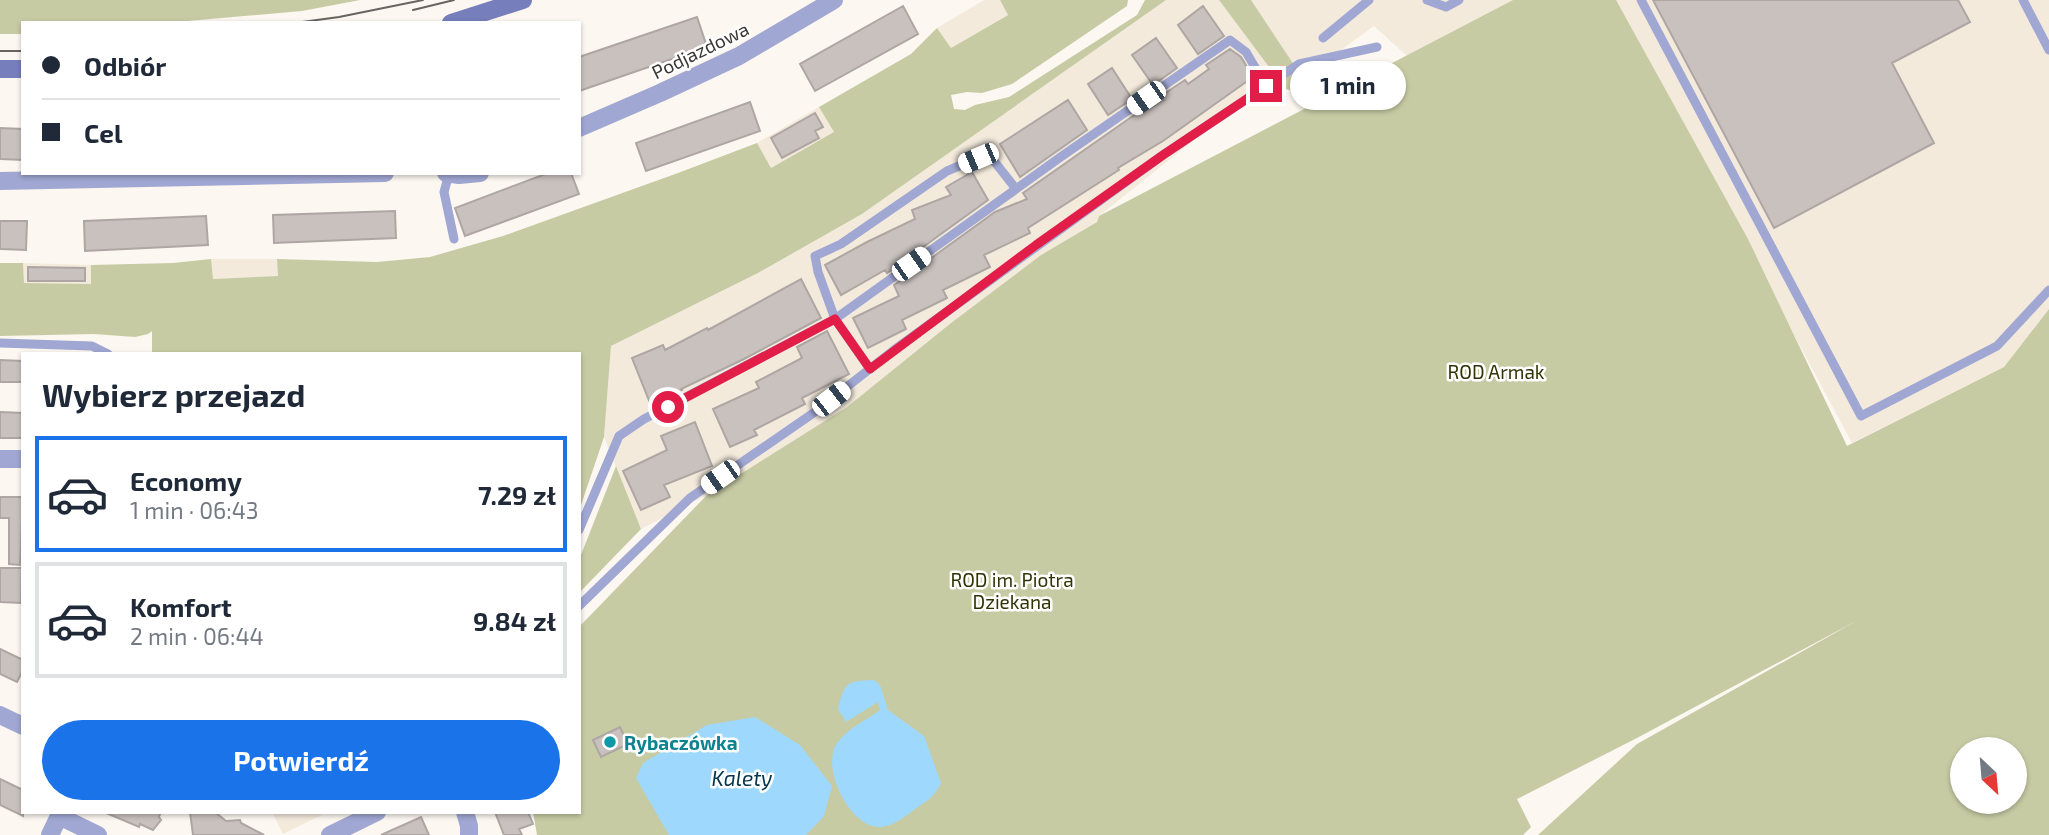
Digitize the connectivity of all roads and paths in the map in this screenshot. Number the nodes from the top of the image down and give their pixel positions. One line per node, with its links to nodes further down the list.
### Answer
1 (523, 0): 8 (street)
2 (834, 0): 15 (street, Podjazdowa)
3 (1369, 0): 9 (lane)
4 (1427, 0): 5 (lane)
5 (1459, 0)
6 (1641, 0): 22 (lane)
7 (2023, 0): 11 (lane)
8 (457, 21)
9 (1323, 37)
10 (1377, 47): 14 (lane)
11 (2049, 50)
12 (0, 69): 13 (street)
13 (21, 69)
14 (1266, 86): 20 (lane); 26 (lane)
15 (581, 127)
16 (268, 175): 18 (street)
17 (448, 175): 21 (lane)
18 (57, 177): 19 (street)
19 (0, 181)
20 (1016, 189): 23 (lane); 23 (lane)
21 (454, 239)
22 (2049, 290)
23 (835, 319): 26 (lane); 29 (lane)
24 (0, 343): 25 (lane)
25 (104, 352)
26 (870, 369): 30 (lane)
27 (0, 459): 28 (street)
28 (21, 459)
29 (581, 525)
30 (581, 604)
31 (0, 715): 32 (street)
32 (21, 725)
33 (60, 814): 36 (street); 37 (street)
34 (373, 814): 38 (street)
35 (466, 814): 39 (street)
36 (50, 835)
37 (98, 835)
38 (330, 835)
39 (469, 835)

